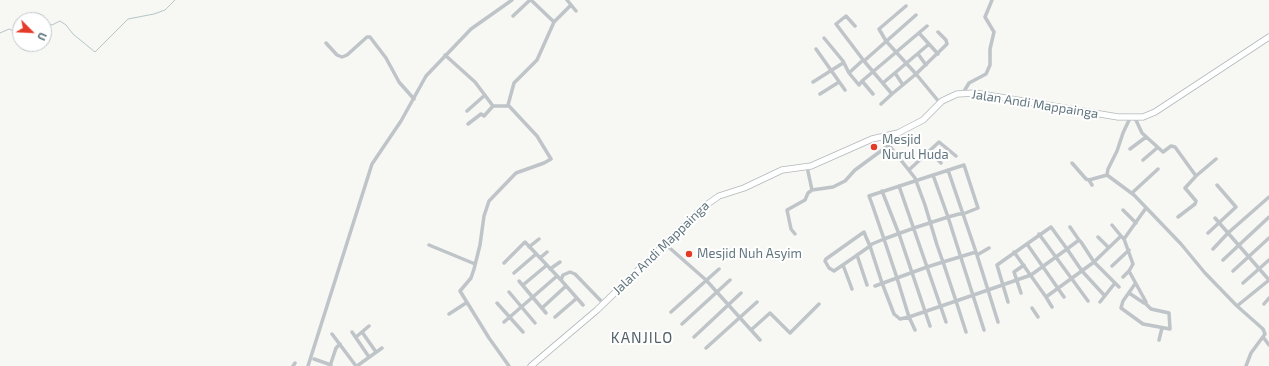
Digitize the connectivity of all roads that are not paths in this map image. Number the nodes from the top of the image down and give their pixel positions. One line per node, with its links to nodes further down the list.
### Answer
1 (512, 0): 24 (street)
2 (530, 0): 9 (street); 10 (street)
3 (567, 0): 5 (street)
4 (992, 0): 40 (street)
5 (571, 5): 7 (street); 10 (street)
6 (906, 6): 17 (street)
7 (576, 10)
8 (916, 15): 17 (street)
9 (513, 16)
10 (554, 22): 48 (street)
11 (855, 26): 25 (street)
12 (927, 26): 14 (street)
13 (938, 32): 23 (street)
14 (919, 33): 19 (street); 21 (street)
15 (1269, 37): 51 (main road, Jalan Andi Mappainga)
16 (824, 38): 26 (street)
17 (886, 40): 21 (street); 25 (street)
18 (326, 43): 45 (street)
19 (929, 44): 22 (street); 23 (street)
20 (816, 50): 29 (street)
21 (896, 52): 27 (street); 31 (street)
22 (918, 54): 27 (street); 28 (street)
23 (938, 54): 28 (street)
24 (445, 55): 44 (street); 45 (street)
25 (863, 60): 30 (street); 31 (street)
26 (843, 63): 29 (street); 30 (street)
27 (906, 64): 32 (street); 33 (street)
28 (926, 65): 33 (street)
29 (832, 71): 35 (street); 36 (street)
30 (849, 72): 34 (street)
31 (874, 72): 34 (street); 37 (street)
32 (895, 73): 37 (street); 38 (street)
33 (916, 74): 38 (street); 46 (street)
34 (862, 81): 42 (street)
35 (813, 82)
36 (839, 82): 39 (street); 41 (street)
37 (883, 83): 43 (street)
38 (903, 85): 43 (street)
39 (845, 90)
40 (963, 93): 46 (main road, Jalan Andi Mappainga); 51 (main road, Jalan Andi Mappainga)
41 (820, 94)
42 (873, 94)
43 (892, 94): 47 (street)
44 (485, 95): 49 (street); 50 (street)
45 (414, 99): 238 (street)
46 (940, 103): 53 (main road, Jalan Andi Mappainga)
47 (881, 104)
48 (508, 105): 49 (street); 131 (street)
49 (493, 106): 52 (street)
50 (467, 110)
51 (1132, 118): 54 (street); 69 (street)
52 (468, 124)
53 (885, 136): 55 (street); 64 (main road, Jalan Andi Mappainga)
54 (1146, 137): 56 (street); 57 (street)
55 (890, 145): 65 (street); 76 (street)
56 (1157, 148): 61 (street); 70 (street)
57 (1130, 149)
58 (929, 151): 59 (street); 62 (street); 65 (street)
59 (956, 156)
60 (1216, 159): 70 (street)
61 (1143, 160)
62 (941, 163)
63 (1072, 163): 71 (street)
64 (807, 167): 76 (street); 105 (main road, Jalan Andi Mappainga)
65 (910, 169): 72 (street)
66 (1158, 169): 78 (street)
67 (948, 170): 68 (street); 82 (street); 82 (street)
68 (934, 175): 72 (street); 85 (street)
69 (1108, 175): 71 (street); 78 (street)
70 (1196, 176): 83 (street)
71 (1089, 180): 73 (street)
72 (916, 181): 75 (street); 87 (street)
73 (1092, 185)
74 (1217, 185): 89 (street)
75 (899, 186): 77 (street); 92 (street)
76 (812, 190): 95 (street)
77 (882, 191): 96 (street); 102 (street)
78 (1132, 193): 80 (street)
79 (1269, 197): 94 (street)
80 (1146, 208): 88 (street); 195 (street)
81 (1123, 210): 88 (street)
82 (963, 214): 85 (street); 118 (street)
83 (1178, 217)
84 (1269, 217): 108 (street)
85 (948, 218): 87 (street); 121 (street)
86 (1215, 218): 89 (street)
87 (931, 223): 92 (street); 129 (street)
88 (1136, 223): 103 (street)
89 (1219, 223): 93 (street); 94 (street)
90 (1112, 225): 98 (street)
91 (1070, 227): 104 (street)
92 (914, 228): 96 (street); 137 (street)
93 (1208, 233)
94 (1228, 233): 108 (street); 114 (street)
95 (795, 234)
96 (899, 234): 102 (street); 145 (street)
97 (1039, 234): 106 (street); 113 (street); 124 (street)
98 (1121, 236): 103 (street); 111 (street)
99 (1098, 238): 111 (street)
100 (1269, 238): 122 (street)
101 (539, 239): 110 (street)
102 (884, 239): 109 (street); 149 (street)
103 (1124, 239): 115 (street)
104 (1079, 240): 113 (street); 127 (street)
105 (664, 243): 151 (street); 189 (main road, Jalan Andi Mappainga)
106 (1027, 244): 117 (street); 135 (street)
107 (429, 245): 131 (street)
108 (1238, 245): 122 (street); 125 (street)
109 (870, 246): 120 (street); 133 (street); 159 (street)
110 (530, 247): 119 (street); 130 (street)
111 (1108, 247): 127 (street)
112 (989, 248): 118 (street)
113 (1068, 248): 124 (street); 141 (street)
114 (1212, 249)
115 (1129, 250): 136 (street); 142 (street)
116 (547, 252): 123 (street)
117 (1014, 252): 134 (street); 165 (street)
118 (977, 253): 121 (street); 169 (street)
119 (536, 254): 123 (street); 144 (street)
120 (857, 255): 133 (street); 162 (street)
121 (960, 257): 129 (street); 175 (street)
122 (1248, 257): 140 (street); 143 (street)
123 (540, 258): 132 (street)
124 (1055, 258): 135 (street); 154 (street)
125 (1222, 260)
126 (1269, 260): 140 (street)
127 (1095, 261): 141 (street); 157 (street)
128 (560, 262): 139 (street)
129 (943, 262): 137 (street); 182 (street)
130 (504, 263)
131 (476, 264): 187 (street)
132 (546, 265): 139 (street); 161 (street)
133 (843, 265): 167 (street)
134 (1024, 265): 146 (street); 153 (street)
135 (1043, 266): 146 (street); 168 (street)
136 (1112, 266)
137 (927, 267): 145 (street); 197 (street)
138 (719, 268): 151 (street)
139 (550, 269): 147 (street)
140 (1259, 269): 155 (street); 158 (street)
141 (1082, 271): 154 (street); 176 (street)
142 (1129, 271): 148 (street); 160 (street)
143 (1234, 271)
144 (514, 273)
145 (912, 273): 149 (street); 202 (street)
146 (1031, 275): 153 (street); 178 (street)
147 (557, 276): 150 (street); 177 (street)
148 (1123, 277)
149 (897, 278): 159 (street); 206 (street)
150 (561, 280): 163 (street); 189 (street)
151 (706, 280): 171 (street); 201 (street)
152 (730, 280): 171 (street)
153 (1017, 280): 165 (street); 173 (street)
154 (1071, 280): 168 (street); 183 (street)
155 (1269, 280): 195 (street)
156 (519, 281): 161 (street)
157 (1115, 283): 166 (street); 176 (street)
158 (1244, 283)
159 (882, 284): 164 (street); 206 (street)
160 (1135, 284): 174 (street); 190 (street)
161 (523, 285): 177 (street)
162 (867, 285)
163 (566, 286): 180 (street); 199 (street)
164 (875, 286)
165 (1002, 286): 169 (street); 185 (street)
166 (1119, 287)
167 (852, 289)
168 (1058, 289): 178 (street); 179 (street)
169 (988, 290): 175 (street); 212 (street)
170 (509, 292): 196 (street)
171 (717, 292): 194 (street); 214 (street)
172 (741, 293): 194 (street)
173 (1021, 293)
174 (1129, 293): 190 (street); 217 (street)
175 (972, 295): 182 (street); 220 (street)
176 (1104, 295): 186 (street)
177 (533, 297): 196 (street); 199 (street)
178 (1046, 297): 198 (street)
179 (1064, 297)
180 (577, 298): 191 (street); 208 (street)
181 (1269, 298): 193 (street)
182 (956, 301): 197 (street); 224 (street)
183 (1088, 301)
184 (757, 302): 209 (street)
185 (1008, 302)
186 (1100, 302)
187 (466, 303): 204 (street); 241 (street)
188 (497, 303): 205 (street)
189 (603, 303): 242 (main road, Jalan Andi Mappainga)
190 (1145, 303): 217 (street)
191 (583, 304)
192 (819, 304): 218 (street)
193 (1264, 304)
194 (728, 305): 209 (street); 227 (street)
195 (1237, 306): 228 (street)
196 (521, 307): 205 (street); 213 (street)
197 (940, 307): 202 (street); 211 (street)
198 (1052, 307)
199 (542, 308): 203 (street)
200 (1032, 308): 207 (street)
201 (671, 312)
202 (925, 312): 206 (street); 216 (street)
203 (546, 313)
204 (449, 314)
205 (510, 317): 210 (street); 223 (street)
206 (909, 317): 219 (street)
207 (1038, 317)
208 (554, 318)
209 (740, 318): 218 (street); 234 (street)
210 (504, 322)
211 (946, 322)
212 (998, 322)
213 (535, 323)
214 (682, 324)
215 (369, 326): 222 (street)
216 (930, 326)
217 (1162, 328): 230 (street)
218 (751, 330): 229 (street)
219 (915, 330)
220 (984, 330)
221 (352, 332): 226 (street)
222 (362, 332): 226 (street); 235 (street)
223 (523, 332)
224 (966, 332)
225 (332, 334): 231 (street)
226 (356, 337): 236 (street)
227 (694, 337)
228 (1263, 337): 232 (street); 243 (street)
229 (760, 340)
230 (1159, 340)
231 (340, 344): 239 (street); 240 (street)
232 (1269, 345)
233 (382, 348): 235 (street)
234 (706, 348)
235 (376, 352): 236 (street)
236 (369, 357): 240 (street)
237 (314, 359): 239 (street)
238 (308, 366)
239 (331, 366)
240 (356, 366)
241 (509, 366)
242 (532, 366)
243 (1246, 366)

